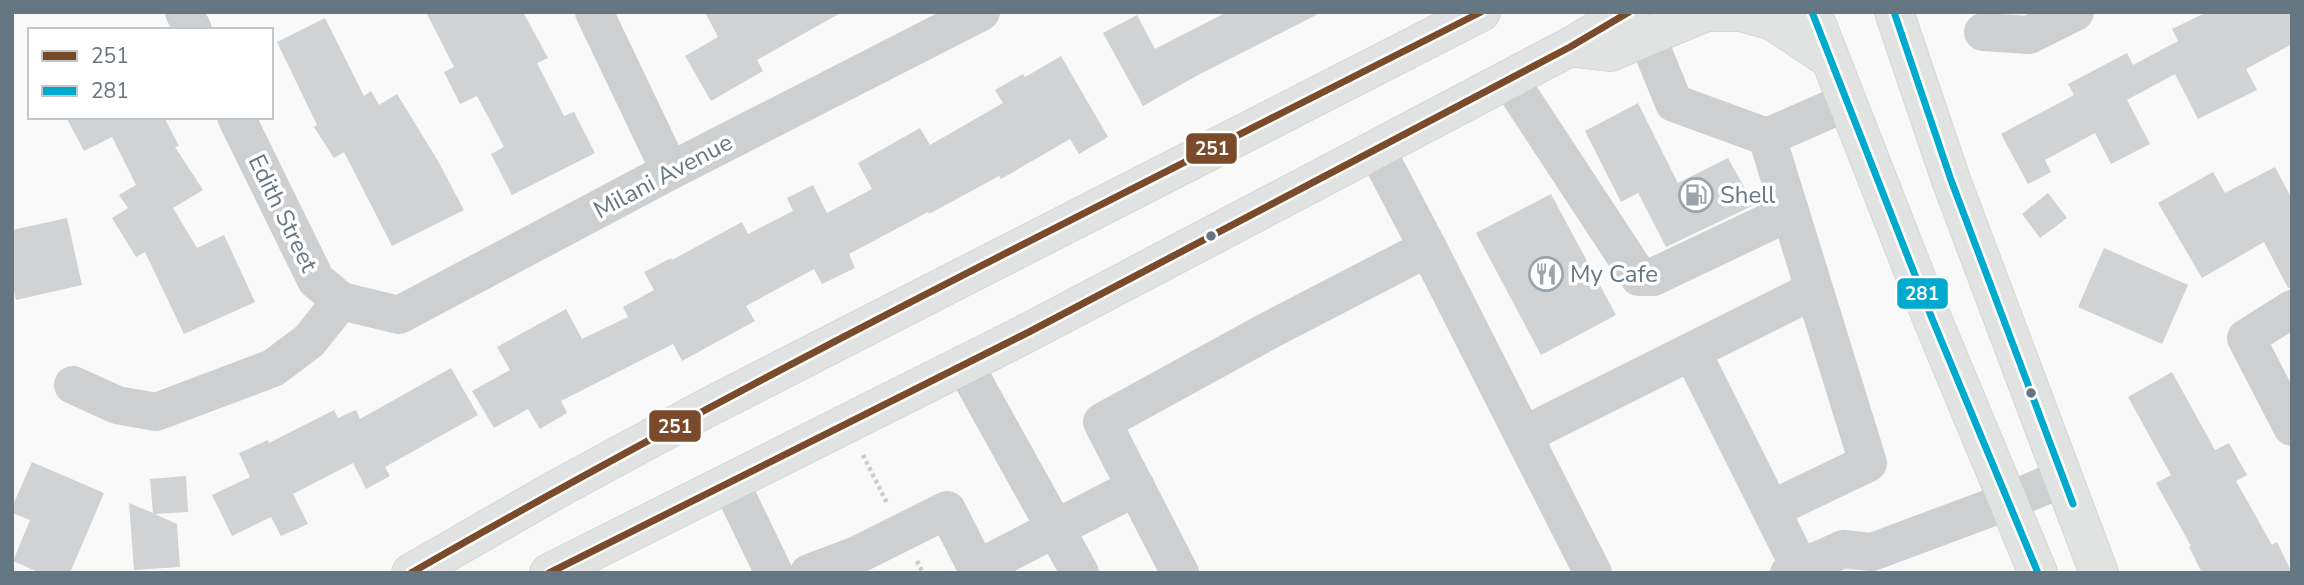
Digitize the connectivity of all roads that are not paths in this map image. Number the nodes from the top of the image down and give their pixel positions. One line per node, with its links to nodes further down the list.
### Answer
1 (184, 12): 9 (street)
2 (594, 12): 17 (street)
3 (981, 12): 17 (street, Milani Avenue)
4 (1481, 12): 36 (main road)
5 (1812, 12): 11 (main road)
6 (1894, 12): 28 (main road)
7 (2075, 12): 10 (street)
8 (1638, 24): 11 (main road); 12 (main road); 15 (street)
9 (192, 28)
10 (1983, 32)
11 (1830, 59): 13 (main road)
12 (1509, 79): 16 (main road); 18 (street)
13 (1847, 102): 15 (street); 31 (main road)
14 (237, 119): 21 (street, Edith Street)
15 (1766, 137): 18 (street)
16 (1376, 149): 19 (street); 24 (main road)
17 (670, 171): 21 (street, Milani Avenue)
18 (1790, 212): 20 (street)
19 (1429, 248): 27 (street); 30 (street)
20 (1814, 290): 23 (street); 32 (street)
21 (341, 302): 25 (street)
22 (2292, 309): 26 (street)
23 (1692, 352): 27 (street); 32 (street)
24 (964, 364): 29 (main road); 33 (street)
25 (73, 385)
26 (2292, 427)
27 (1524, 435): 42 (street)
28 (2063, 478): 31 (street); 44 (main road)
29 (730, 482): 37 (main road); 38 (street)
30 (1136, 487): 33 (street); 41 (street)
31 (2009, 501): 34 (street); 43 (main road)
32 (1772, 509): 34 (street)
33 (1056, 527): 35 (street); 40 (street)
34 (1795, 570)
35 (978, 571): 39 (street)
36 (411, 573)
37 (549, 573)
38 (774, 573)
39 (809, 573)
40 (1080, 573)
41 (1180, 573)
42 (1593, 573)
43 (2038, 573)
44 (2099, 573)

